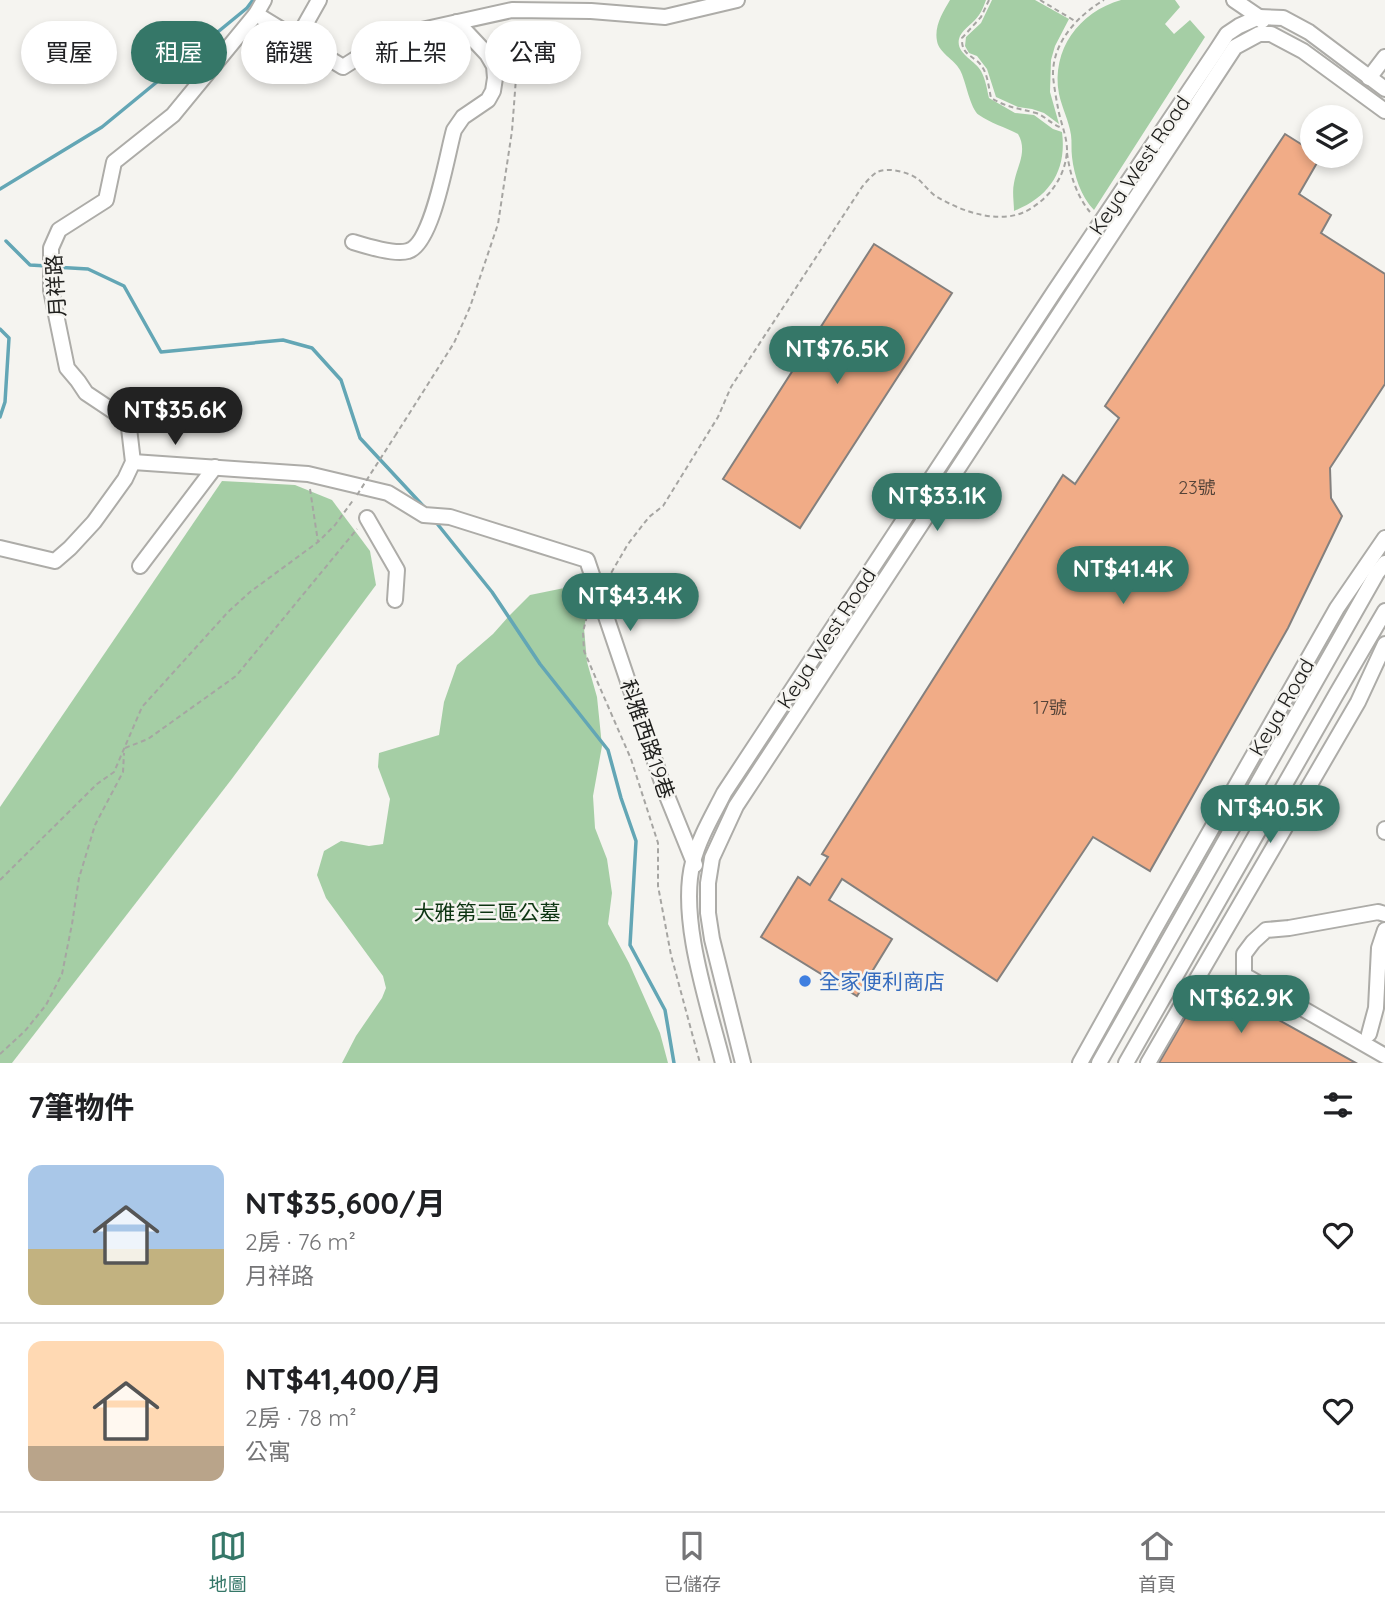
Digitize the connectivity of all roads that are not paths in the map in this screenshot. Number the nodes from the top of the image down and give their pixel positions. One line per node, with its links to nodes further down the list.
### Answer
1 (264, 0): 5 (street, 月祥路)
2 (319, 0): 8 (street)
3 (737, 0): 9 (street)
4 (1234, 0): 6 (street)
5 (256, 14): 7 (street); 17 (street, 月祥路)
6 (1259, 17): 10 (street); 13 (street); 31 (street, Keya West Road)
7 (267, 21)
8 (307, 21)
9 (462, 21)
10 (1271, 34): 15 (street); 32 (street, Keya West Road)
11 (471, 37): 16 (street)
12 (1385, 57): 13 (street)
13 (1369, 78): 14 (street)
14 (1385, 89)
15 (1385, 111)
16 (354, 242)
17 (133, 462): 18 (street); 21 (street)
18 (215, 467): 23 (street); 31 (street, 科雅西路19巷)
19 (367, 518): 24 (street)
20 (1385, 538): 26 (street, Keya Road)
21 (0, 548)
22 (1385, 563): 27 (street, Keya Road)
23 (140, 566)
24 (395, 600)
25 (1385, 611): 29 (street, Keya Road)
26 (1330, 620): 27 (street); 28 (street); 40 (street, Keya Road)
27 (1351, 621): 28 (street, Keya Road); 29 (street)
28 (1344, 634): 29 (street); 41 (street, Keya Road)
29 (1368, 641): 30 (street); 42 (street, Keya Road)
30 (1384, 650): 43 (street)
31 (693, 862): 32 (street, 科雅西路19巷); 38 (street, Keya West Road)
32 (708, 883): 39 (street, Keya West Road)
33 (1385, 914): 36 (street)
34 (1385, 930): 36 (street)
35 (1385, 1022): 36 (street)
36 (1365, 1038): 37 (street)
37 (1385, 1056)
38 (723, 1063)
39 (743, 1063)
40 (1080, 1063)
41 (1099, 1063)
42 (1126, 1063)
43 (1148, 1063)

